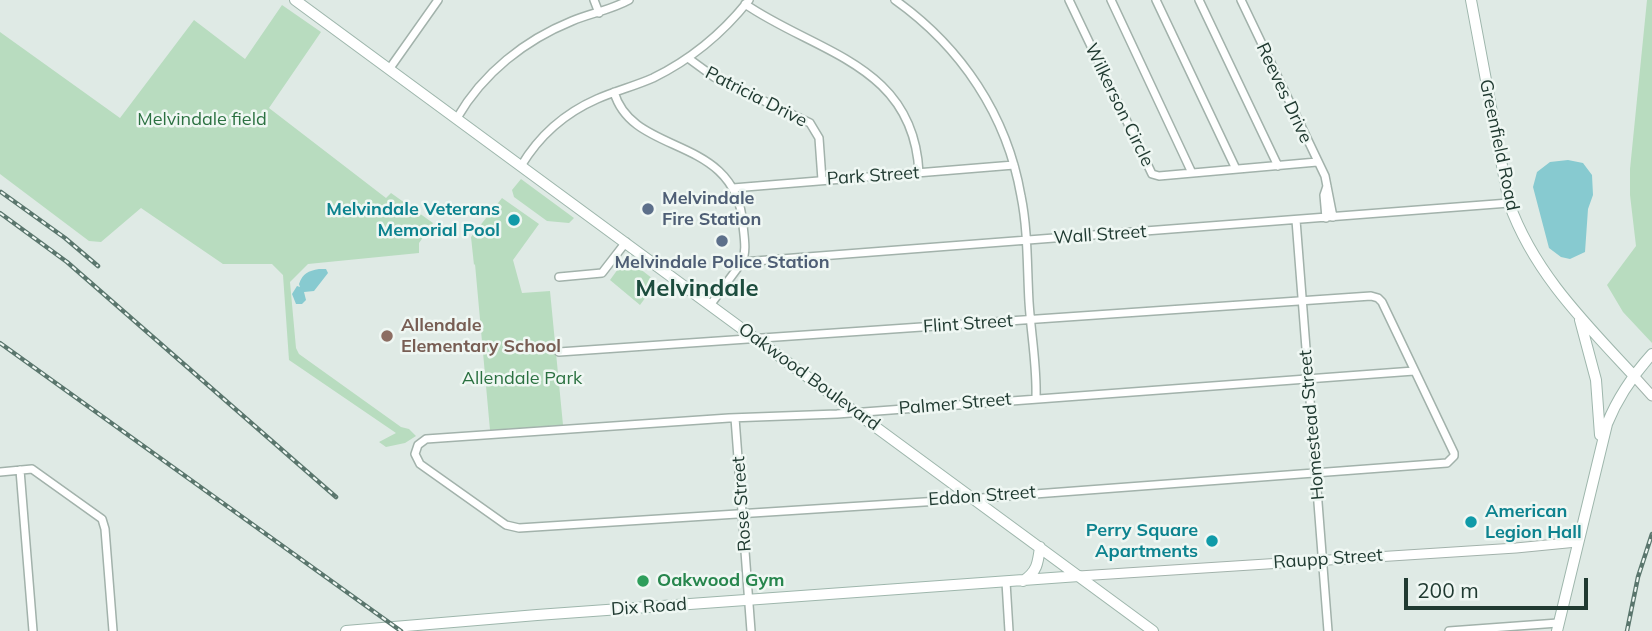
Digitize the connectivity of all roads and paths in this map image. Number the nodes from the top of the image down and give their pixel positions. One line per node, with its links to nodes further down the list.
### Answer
1 (295, 0): 15 (main road, Oakwood Boulevard)
2 (438, 0): 15 (street)
3 (594, 0): 13 (street)
4 (629, 0): 13 (street)
5 (895, 0): 19 (street)
6 (1069, 0): 24 (street, Wilkerson Circle)
7 (1111, 0): 24 (street)
8 (1156, 0): 22 (street)
9 (1199, 0): 21 (street)
10 (1241, 0): 18 (street, Reeves Drive)
11 (1471, 0): 27 (main road, Greenfield Road)
12 (747, 2): 14 (street); 23 (street)
13 (599, 13): 17 (street)
14 (688, 58): 16 (street); 25 (street, Patricia Drive)
15 (390, 68): 17 (main road, Oakwood Boulevard)
16 (614, 92): 20 (street); 26 (street)
17 (457, 118): 20 (main road, Oakwood Boulevard)
18 (1317, 162): 21 (street, Wilkerson Circle); 28 (street, Reeves Drive)
19 (1014, 165): 23 (street, Park Street); 30 (street)
20 (522, 166): 31 (main road, Oakwood Boulevard)
21 (1278, 166): 22 (street, Wilkerson Circle)
22 (1236, 169): 24 (street, Wilkerson Circle)
23 (919, 173): 25 (street, Park Street)
24 (1192, 173)
25 (822, 180): 26 (street, Park Street)
26 (733, 188): 32 (street)
27 (1509, 203): 28 (street, Wall Street); 36 (main road, Greenfield Road)
28 (1330, 217): 29 (street, Wall Street)
29 (1296, 220): 30 (street, Wall Street); 34 (street, Homestead Street)
30 (1026, 241): 32 (street, Wall Street); 37 (street)
31 (626, 242): 33 (street); 35 (main road, Oakwood Boulevard)
32 (743, 262): 35 (street)
33 (559, 277)
34 (1302, 301): 37 (street, Flint Street); 41 (street, Flint Street); 43 (street, Homestead Street)
35 (711, 304): 38 (main road, Oakwood Boulevard)
36 (1578, 316): 42 (main road, Greenfield Road); 48 (main road)
37 (1030, 320): 38 (street, Flint Street); 45 (street)
38 (757, 338): 39 (street, Flint Street); 46 (main road, Oakwood Boulevard)
39 (559, 352)
40 (1652, 354): 42 (main road)
41 (1414, 371): 43 (street, Palmer Street); 51 (street, Eddon Street)
42 (1634, 376): 44 (street); 48 (main road)
43 (1308, 379): 45 (street, Palmer Street); 51 (street, Homestead Street)
44 (1652, 396)
45 (1036, 397): 46 (street, Palmer Street)
46 (856, 411): 47 (street, Palmer Street); 52 (main road, Oakwood Boulevard)
47 (735, 418): 53 (street, Rose Street); 54 (street, Palmer Street)
48 (1600, 445): 55 (main road)
49 (20, 470): 50 (street); 63 (street); 64 (street)
50 (0, 472)
51 (1316, 472): 52 (street, Eddon Street); 57 (street, Homestead Street)
52 (972, 498): 53 (street, Eddon Street); 56 (main road, Oakwood Boulevard)
53 (744, 512): 54 (street, Eddon Street); 61 (street, Rose Street)
54 (511, 528)
55 (1577, 542): 57 (street, Raupp Street); 62 (main road)
56 (1040, 547): 58 (main road, Oakwood Boulevard); 59 (main road)
57 (1323, 559): 58 (street, Raupp Street); 69 (street, Homestead Street)
58 (1079, 576): 59 (main road, Dix Road); 68 (main road, Oakwood Boulevard)
59 (1023, 581): 60 (main road, Dix Road)
60 (1006, 582): 61 (main road, Dix Road); 67 (street)
61 (748, 600): 65 (main road, Dix Road); 66 (street, Rose Street)
62 (1558, 627): 70 (street)
63 (33, 631)
64 (113, 631)
65 (346, 631)
66 (751, 631)
67 (1009, 631)
68 (1153, 631)
69 (1328, 631)
70 (1449, 631)

